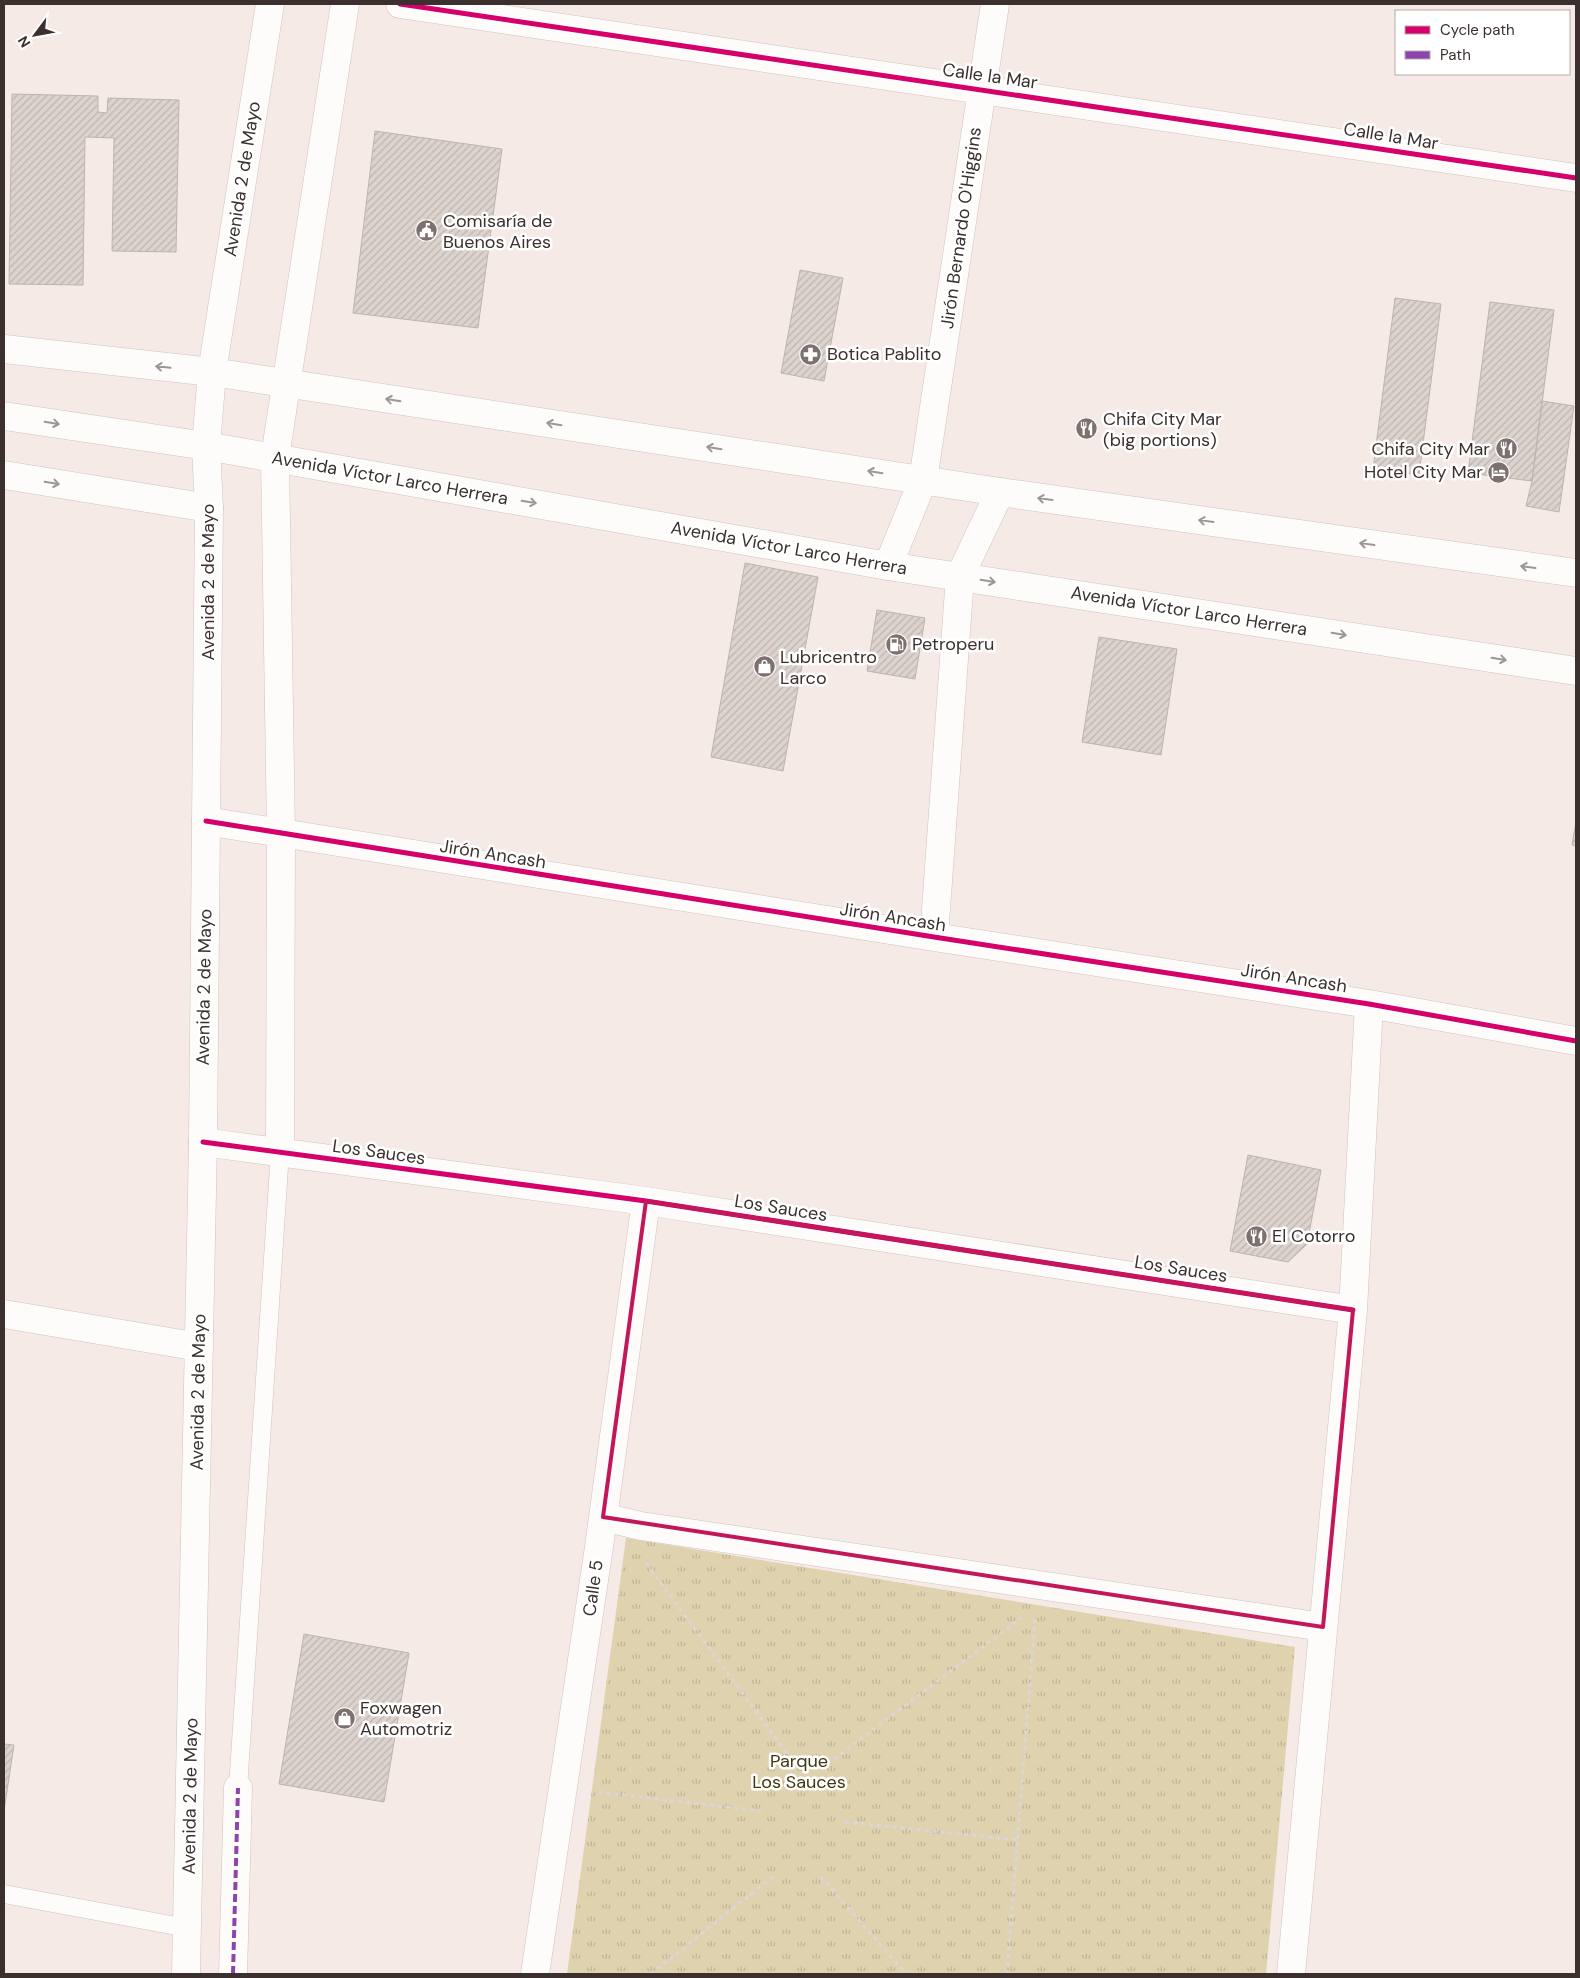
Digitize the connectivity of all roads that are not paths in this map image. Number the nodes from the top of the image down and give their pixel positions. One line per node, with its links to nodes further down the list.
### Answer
1 (270, 4): 8 (main road, Avenida 2 de Mayo)
2 (345, 4): 9 (main road)
3 (400, 4): 5 (main road, Calle la Mar)
4 (995, 4): 5 (main road, Jirón Bernardo O'Higgins)
5 (981, 88): 6 (main road, Calle la Mar); 14 (main road, Jirón Bernardo O'Higgins)
6 (1576, 178)
7 (4, 349): 8 (main road, one-way to 7)
8 (212, 372): 9 (main road); 11 (main road, Avenida 2 de Mayo)
9 (286, 383): 12 (main road); 14 (main road, one-way to 9)
10 (4, 416): 11 (main road, Avenida Víctor Larco Herrera, one-way to 11)
11 (206, 446): 12 (main road, Avenida Víctor Larco Herrera); 16 (main road, Avenida 2 de Mayo)
12 (276, 457): 17 (main road, Avenida Víctor Larco Herrera, one-way to 17); 22 (main road)
13 (4, 475): 16 (main road, one-way to 16)
14 (923, 480): 15 (main road); 17 (main road, Jirón Bernardo O'Higgins)
15 (1000, 492): 18 (main road, one-way to 15); 19 (main road)
16 (209, 508): 21 (main road, Avenida 2 de Mayo)
17 (888, 566): 19 (main road, Avenida Víctor Larco Herrera)
18 (1576, 573)
19 (960, 576): 20 (main road, Avenida Víctor Larco Herrera, one-way to 20); 23 (main road)
20 (1576, 670)
21 (206, 821): 22 (main road, Jirón Ancash); 26 (main road, Avenida 2 de Mayo)
22 (281, 834): 23 (main road, Jirón Ancash); 27 (main road)
23 (934, 937): 24 (main road, Jirón Ancash)
24 (1368, 1004): 25 (main road, Jirón Ancash); 29 (main road)
25 (1576, 1041)
26 (203, 1142): 27 (main road, Los Sauces); 31 (main road, Avenida 2 de Mayo)
27 (280, 1152): 28 (main road, Los Sauces); 34 (lane)
28 (646, 1201): 29 (main road, Los Sauces); 32 (main road, Calle 5)
29 (1353, 1310): 33 (main road)
30 (4, 1314): 31 (main road)
31 (199, 1347): 36 (main road, Avenida 2 de Mayo)
32 (603, 1517): 33 (main road); 39 (main road, Calle 5)
33 (1324, 1627): 40 (main road)
34 (238, 1788): 38 (main road)
35 (4, 1894): 36 (lane)
36 (187, 1928): 37 (main road, Avenida 2 de Mayo)
37 (186, 1974)
38 (233, 1974)
39 (535, 1974)
40 (1291, 1974)

